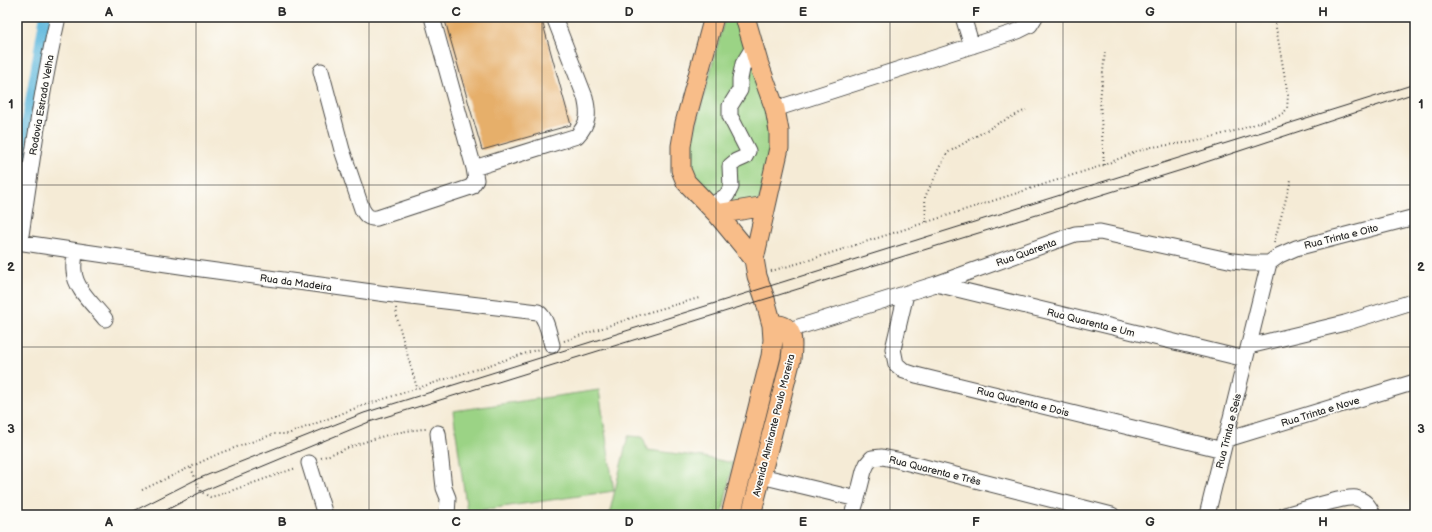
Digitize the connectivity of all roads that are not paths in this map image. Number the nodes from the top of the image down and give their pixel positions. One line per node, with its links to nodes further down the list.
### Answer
1 (58, 17): 16 (street, Rodovia Estrada Velha)
2 (432, 17): 12 (street)
3 (554, 17): 12 (street)
4 (714, 17): 14 (main road, Avenida Almirante Paulo Moreira)
5 (745, 17): 8 (main road)
6 (963, 17): 9 (street)
7 (1035, 17): 9 (street)
8 (754, 46): 11 (main road); 14 (street)
9 (972, 46): 11 (street)
10 (320, 71): 12 (street)
11 (775, 109): 13 (main road)
12 (474, 168)
13 (766, 206): 14 (main road); 19 (main road)
14 (713, 210): 19 (main road, Avenida Almirante Paulo Moreira)
15 (1415, 217): 18 (street, Rua Trinta e Oito)
16 (19, 242): 17 (street, Rua da Madeira)
17 (75, 251): 23 (street); 25 (street, Rua da Madeira)
18 (1269, 262): 20 (street, Rua Quarenta); 26 (street, Rua Trinta e Seis)
19 (755, 267): 24 (main road, Avenida Almirante Paulo Moreira)
20 (936, 284): 21 (street, Rua Quarenta); 26 (street, Rua Quarenta e Um)
21 (906, 294): 24 (street, Rua Quarenta); 29 (street, Rua Quarenta e Dois)
22 (1415, 301): 26 (street)
23 (105, 319)
24 (780, 328): 31 (main road, Avenida Almirante Paulo Moreira); 33 (main road, Avenida Almirante Paulo Moreira)
25 (552, 345)
26 (1247, 353): 29 (street, Rua Trinta e Seis)
27 (1415, 382): 29 (street, Rua Trinta e Nove)
28 (438, 433): 36 (street)
29 (1224, 445): 39 (street, Rua Trinta e Seis)
30 (309, 463): 35 (street)
31 (761, 476): 32 (street); 34 (main road, Avenida Almirante Paulo Moreira)
32 (857, 499): 37 (street); 38 (street, Rua Quarenta e Três)
33 (733, 509): 34 (main road)
34 (752, 511)
35 (325, 515)
36 (447, 515)
37 (852, 515)
38 (1112, 515)
39 (1207, 515)
40 (1285, 515): 41 (street)
41 (1373, 515)

